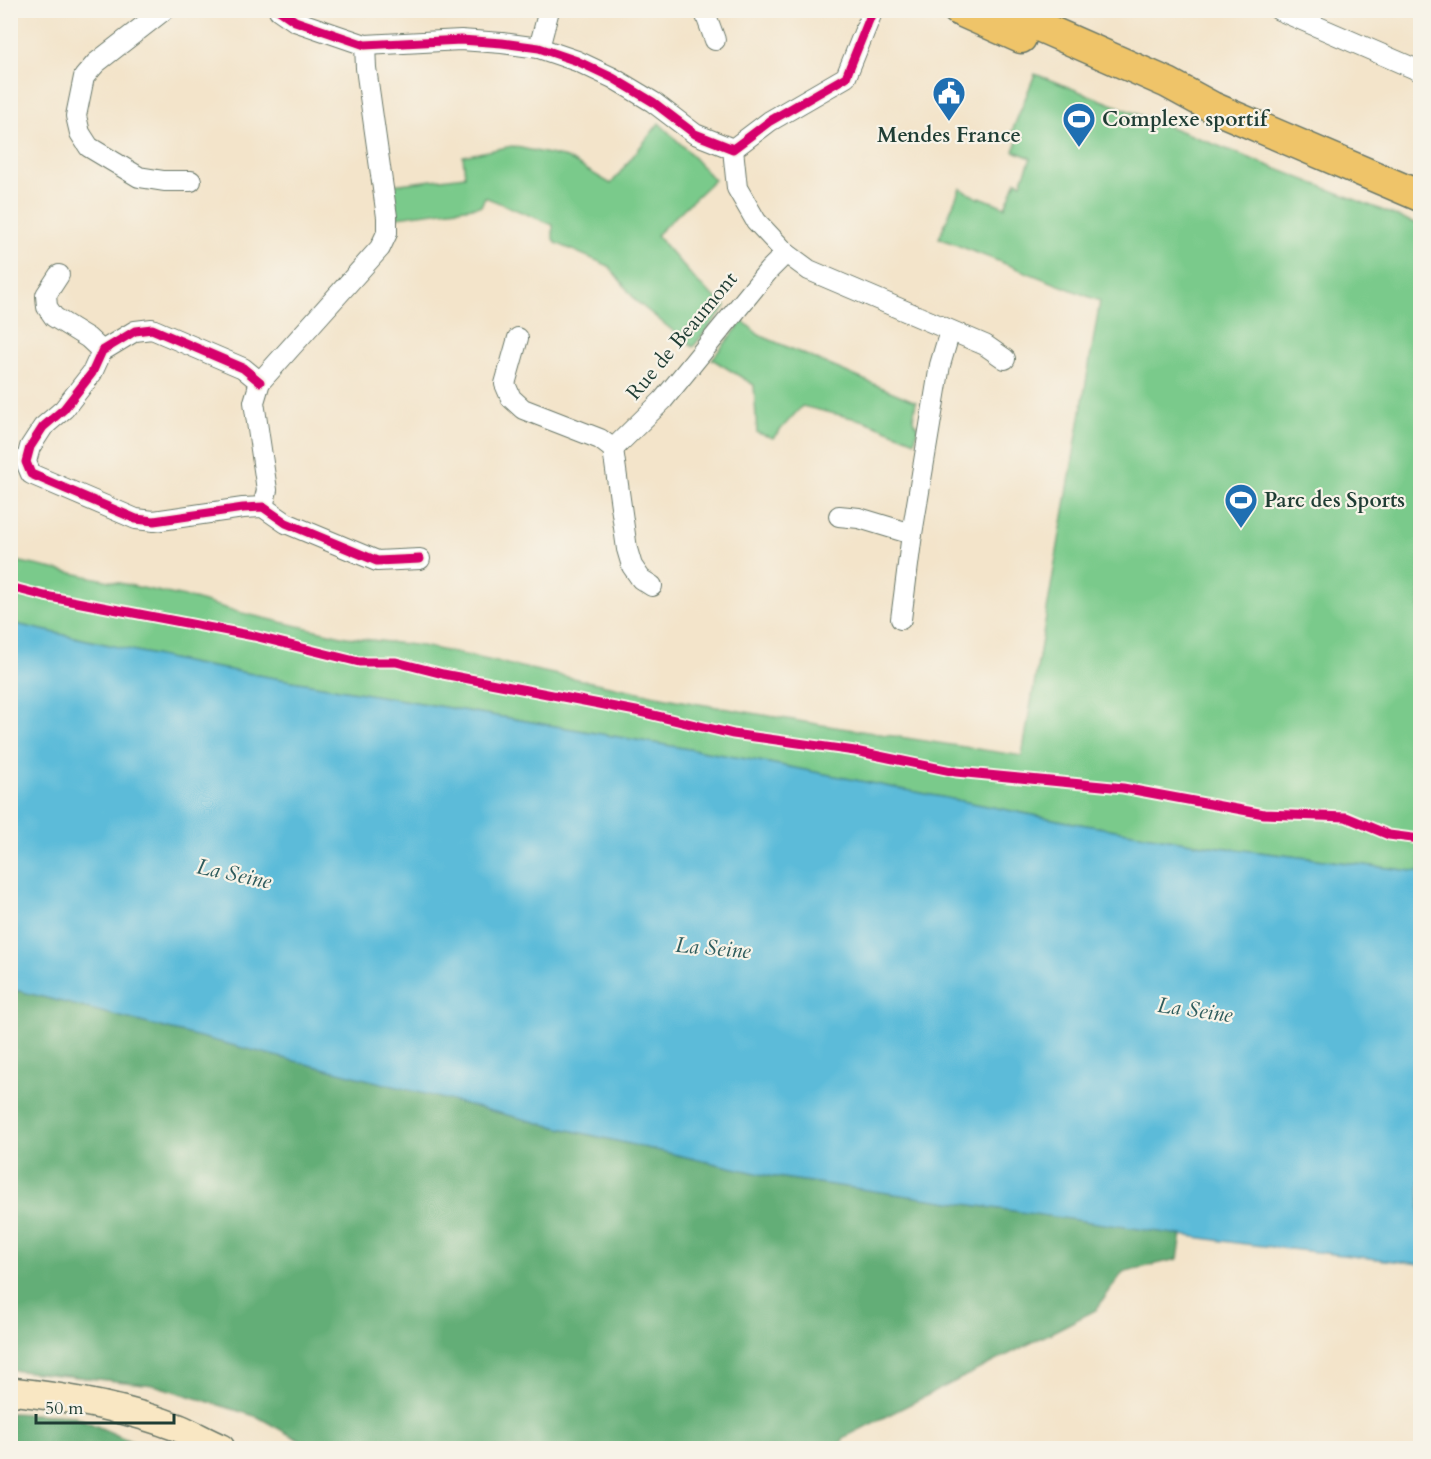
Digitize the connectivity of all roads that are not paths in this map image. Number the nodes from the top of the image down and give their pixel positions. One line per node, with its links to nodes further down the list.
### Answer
1 (164, 10): 15 (street)
2 (279, 10): 10 (street)
3 (549, 10): 11 (street)
4 (873, 10): 14 (street)
5 (958, 10): 13 (main road)
6 (1002, 10): 13 (main road)
7 (704, 11): 9 (street)
8 (1290, 13): 12 (street)
9 (716, 40)
10 (364, 45): 11 (street); 23 (street)
11 (539, 48): 14 (street)
12 (1420, 71)
13 (1212, 107): 16 (main road)
14 (733, 149): 17 (street)
15 (191, 181)
16 (1420, 196)
17 (786, 253): 19 (street); 24 (street, Rue de Beaumont)
18 (59, 275): 21 (street)
19 (950, 331): 22 (street); 27 (street)
20 (518, 338): 24 (street)
21 (102, 351): 23 (street); 25 (street)
22 (1005, 359)
23 (260, 382): 25 (street)
24 (613, 449): 29 (street)
25 (263, 507): 28 (street)
26 (838, 516): 27 (street)
27 (912, 534): 30 (street)
28 (420, 559)
29 (652, 586)
30 (902, 619)
31 (10, 1391): 32 (main road)
32 (221, 1449)

